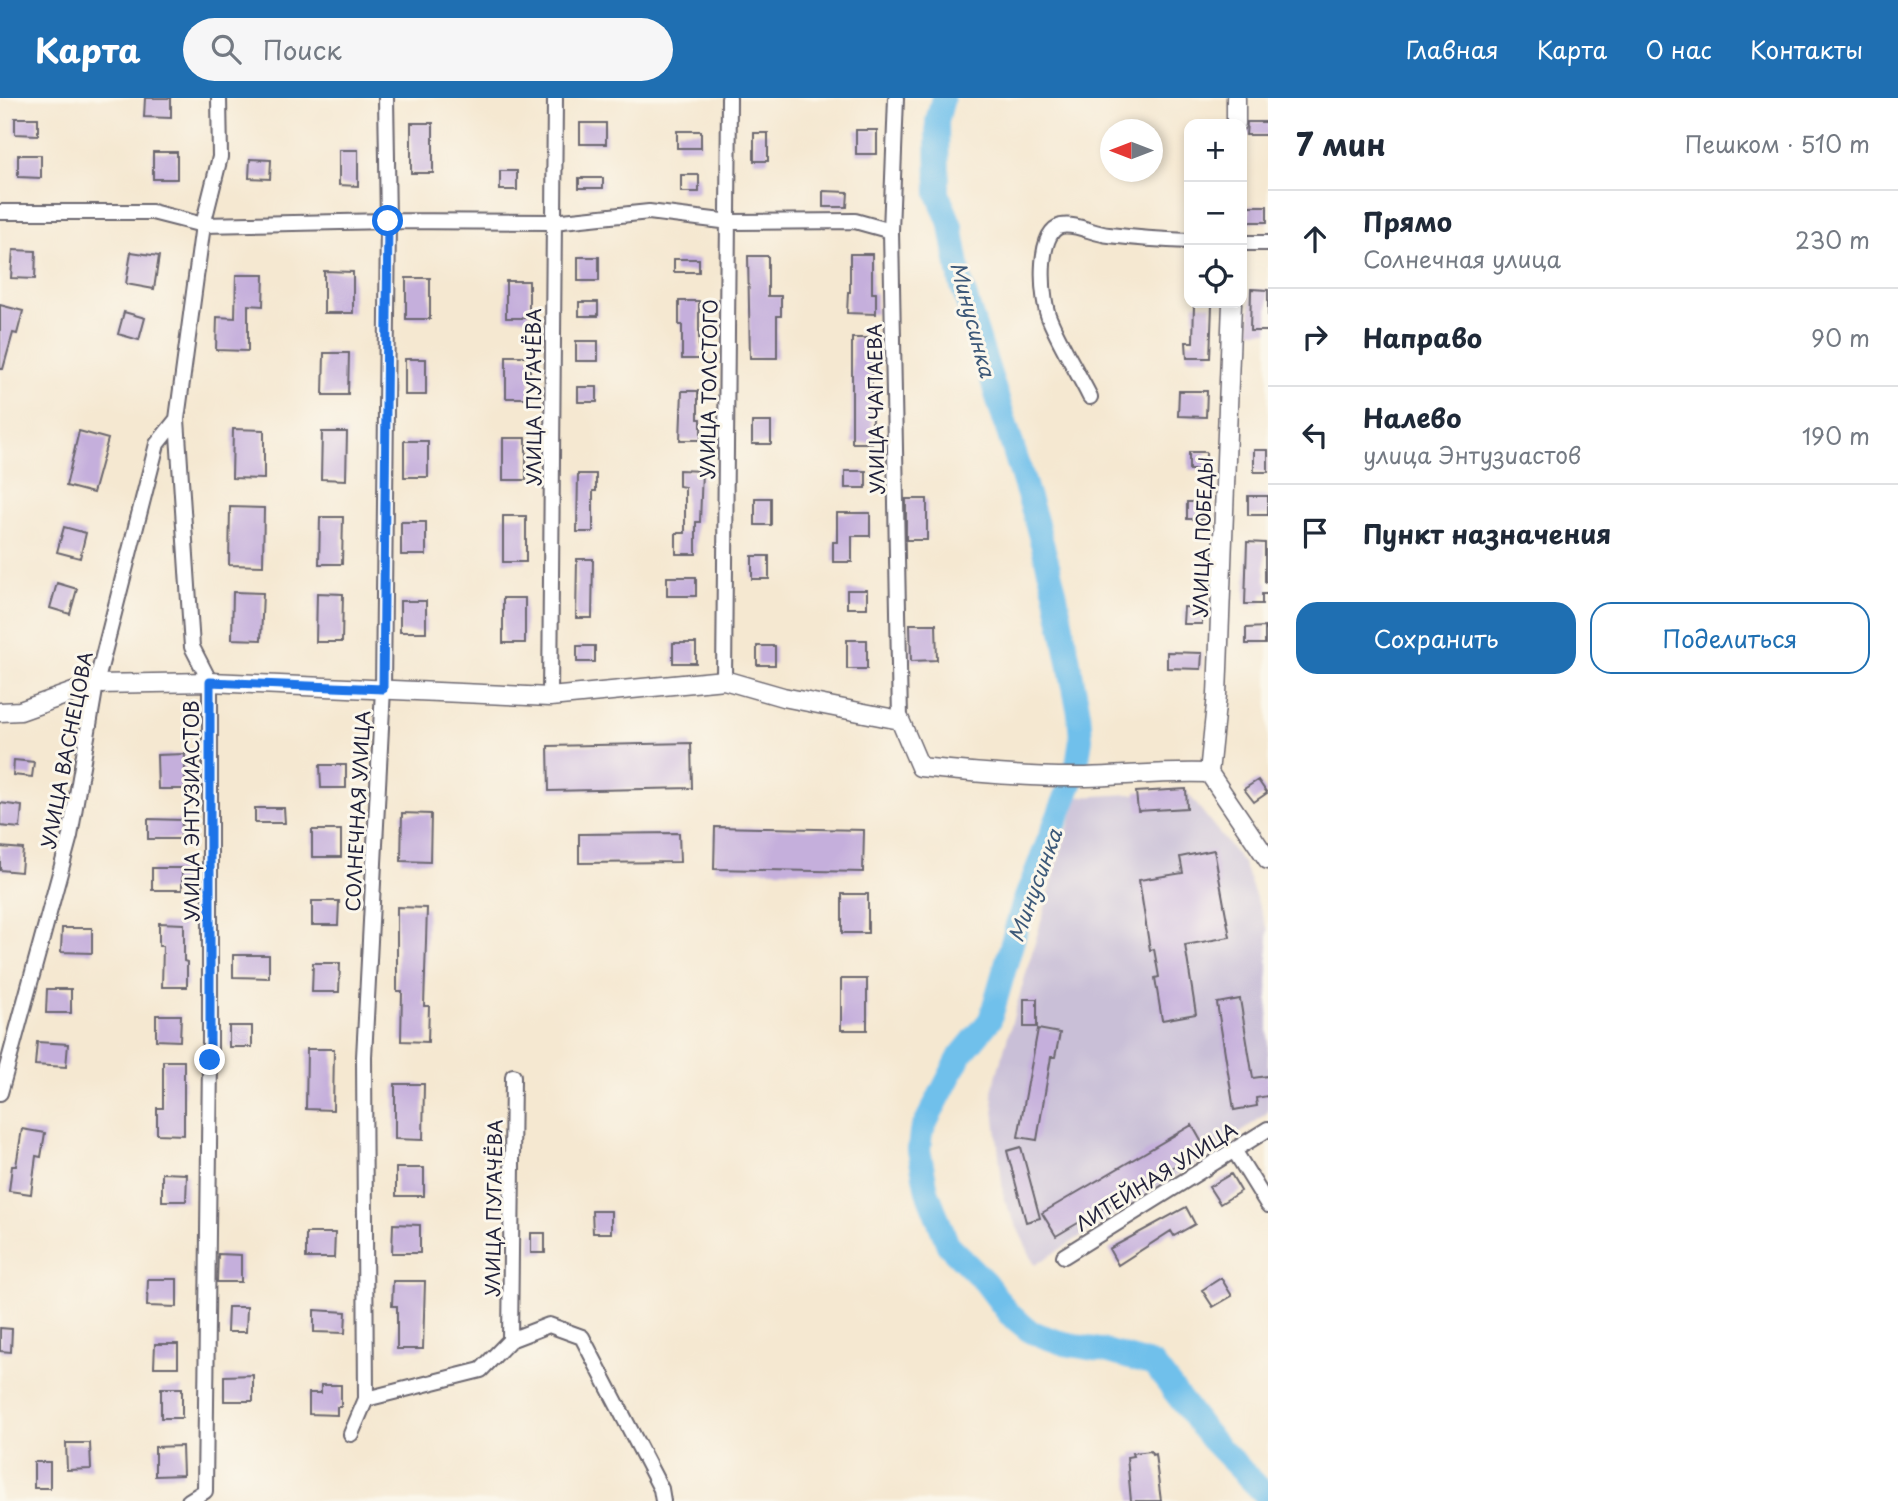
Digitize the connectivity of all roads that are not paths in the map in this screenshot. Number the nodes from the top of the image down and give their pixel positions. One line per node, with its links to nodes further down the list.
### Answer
1 (219, 98): 12 (street, УЛИЦА ЭНТУЗИАСТОВ)
2 (386, 98): 9 (street, СОЛНЕЧНАЯ УЛИЦА)
3 (555, 98): 10 (street, УЛИЦА ПУГАЧЁВА)
4 (729, 98): 11 (street, УЛИЦА ТОЛСТОГО)
5 (896, 98): 13 (street, УЛИЦА ЧАПАЕВА)
6 (1236, 98): 7 (street)
7 (1236, 119)
8 (0, 212): 12 (street)
9 (388, 221): 10 (street); 12 (street); 23 (street, СОЛНЕЧНАЯ УЛИЦА)
10 (553, 222): 11 (street); 24 (street, УЛИЦА ПУГАЧЁВА)
11 (730, 222): 13 (street); 20 (street, УЛИЦА ТОЛСТОГО)
12 (202, 225): 19 (street, УЛИЦА ЭНТУЗИАСТОВ)
13 (891, 231): 26 (street, УЛИЦА ЧАПАЕВА)
14 (1184, 241): 18 (street)
15 (1247, 243): 16 (street)
16 (1268, 243)
17 (1232, 308): 27 (street, УЛИЦА ПОБЕДЫ)
18 (1090, 397)
19 (177, 419): 21 (street, УЛИЦА ЭНТУЗИАСТОВ); 22 (street, УЛИЦА ВАСНЕЦОВА)
20 (724, 680): 24 (street); 26 (street)
21 (210, 682): 22 (street); 23 (street); 38 (street, УЛИЦА ЭНТУЗИАСТОВ)
22 (96, 684): 25 (street); 30 (street, УЛИЦА ВАСНЕЦОВА)
23 (383, 689): 24 (street); 36 (street, СОЛНЕЧНАЯ УЛИЦА)
24 (550, 697)
25 (0, 712)
26 (900, 720): 27 (street)
27 (1209, 773): 28 (street)
28 (1268, 860)
29 (513, 1076): 35 (street, УЛИЦА ПУГАЧЁВА)
30 (0, 1093)
31 (1268, 1129): 32 (street, ЛИТЕЙНАЯ УЛИЦА)
32 (1234, 1150): 33 (street); 34 (street, ЛИТЕЙНАЯ УЛИЦА)
33 (1268, 1205)
34 (1064, 1256)
35 (510, 1340): 36 (street); 39 (street)
36 (366, 1399): 37 (street)
37 (351, 1434)
38 (189, 1501)
39 (663, 1501)

